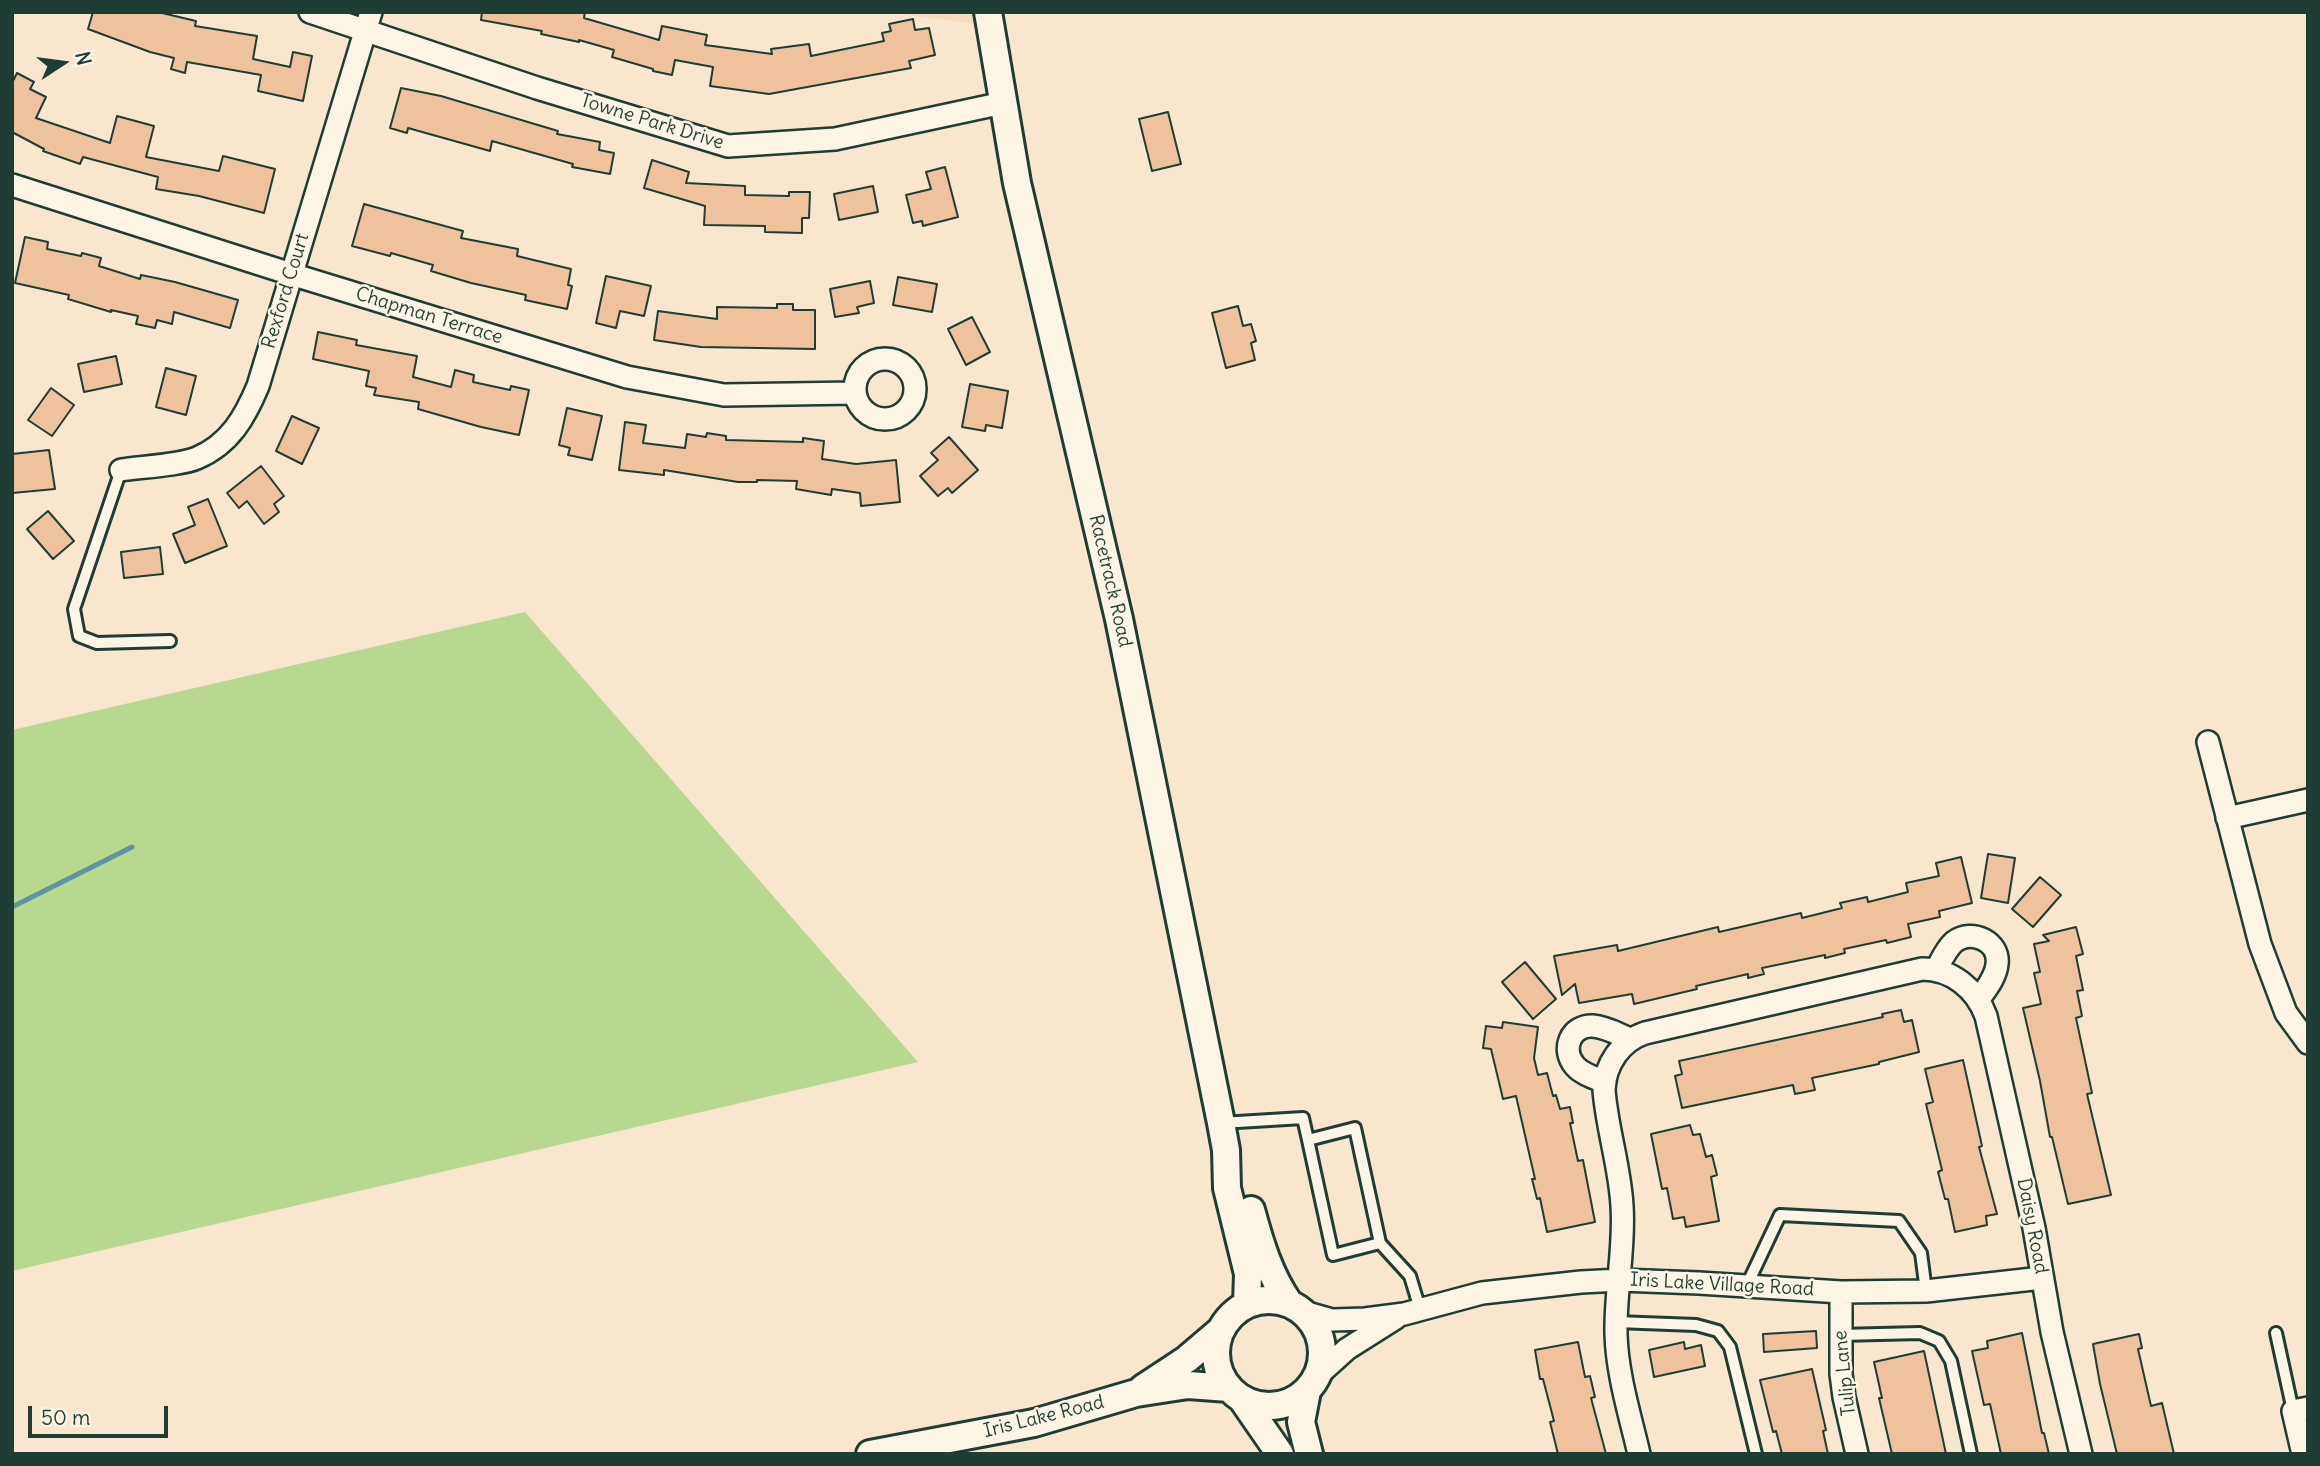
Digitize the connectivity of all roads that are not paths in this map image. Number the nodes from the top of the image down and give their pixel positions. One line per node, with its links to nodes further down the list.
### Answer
1 (310, 12): 3 (street, Towne Park Drive)
2 (988, 12): 4 (street, Racetrack Road)
3 (368, 21): 4 (street, Towne Park Drive); 6 (street, Rexford Court)
4 (1003, 103): 18 (street, Racetrack Road)
5 (12, 185): 6 (street, Chapman Terrace)
6 (291, 274): 7 (street, Chapman Terrace); 8 (street, Rexford Court)
7 (855, 393)
8 (121, 470): 9 (lane)
9 (170, 641)
10 (2208, 741): 12 (street)
11 (2308, 800): 12 (street)
12 (2227, 818): 16 (street)
13 (1936, 970): 14 (street); 14 (street); 15 (street)
14 (1979, 999): 30 (street, Daisy Road)
15 (1630, 1039): 17 (street); 17 (street)
16 (2308, 1043)
17 (1605, 1082): 31 (street)
18 (1221, 1123): 19 (lane); 20 (street, Racetrack Road)
19 (1308, 1140): 21 (lane); 26 (lane)
20 (1226, 1150): 35 (street, Racetrack Road); 36 (street, Racetrack Road)
21 (1362, 1161): 22 (lane); 23 (lane)
22 (1350, 1164)
23 (1367, 1185): 24 (lane); 27 (lane)
24 (1354, 1188)
25 (1332, 1194): 26 (lane)
26 (1320, 1197): 29 (lane)
27 (1373, 1209): 28 (lane); 29 (lane)
28 (1359, 1212)
29 (1380, 1243): 37 (lane)
30 (2042, 1278): 33 (street, Iris Lake Village Road); 53 (street, Daisy Road)
31 (1620, 1280): 32 (street, Iris Lake Village Road); 37 (street, Iris Lake Village Road); 38 (street)
32 (1747, 1285): 33 (lane); 34 (street, Iris Lake Village Road)
33 (1926, 1291): 34 (street, Iris Lake Village Road)
34 (1841, 1292): 41 (street, Tulip Lane)
35 (1247, 1304): 36 (street); 39 (street)
36 (1296, 1308): 37 (street, Iris Lake Village Road); 42 (street)
37 (1412, 1311): 42 (street, Iris Lake Village Road)
38 (1616, 1322): 49 (street); 50 (lane)
39 (1221, 1330): 43 (street, Iris Lake Road); 44 (street)
40 (2276, 1333): 45 (lane)
41 (1840, 1335): 51 (street, Tulip Lane); 52 (lane)
42 (1312, 1383): 44 (street); 48 (street)
43 (1136, 1393): 44 (street, Iris Lake Road); 46 (street, Iris Lake Road)
44 (1236, 1393): 47 (street)
45 (2301, 1410): 54 (street)
46 (870, 1454)
47 (1280, 1454)
48 (1309, 1454)
49 (1639, 1454)
50 (1756, 1454)
51 (1857, 1454)
52 (1970, 1454)
53 (2081, 1454)
54 (2303, 1454)

